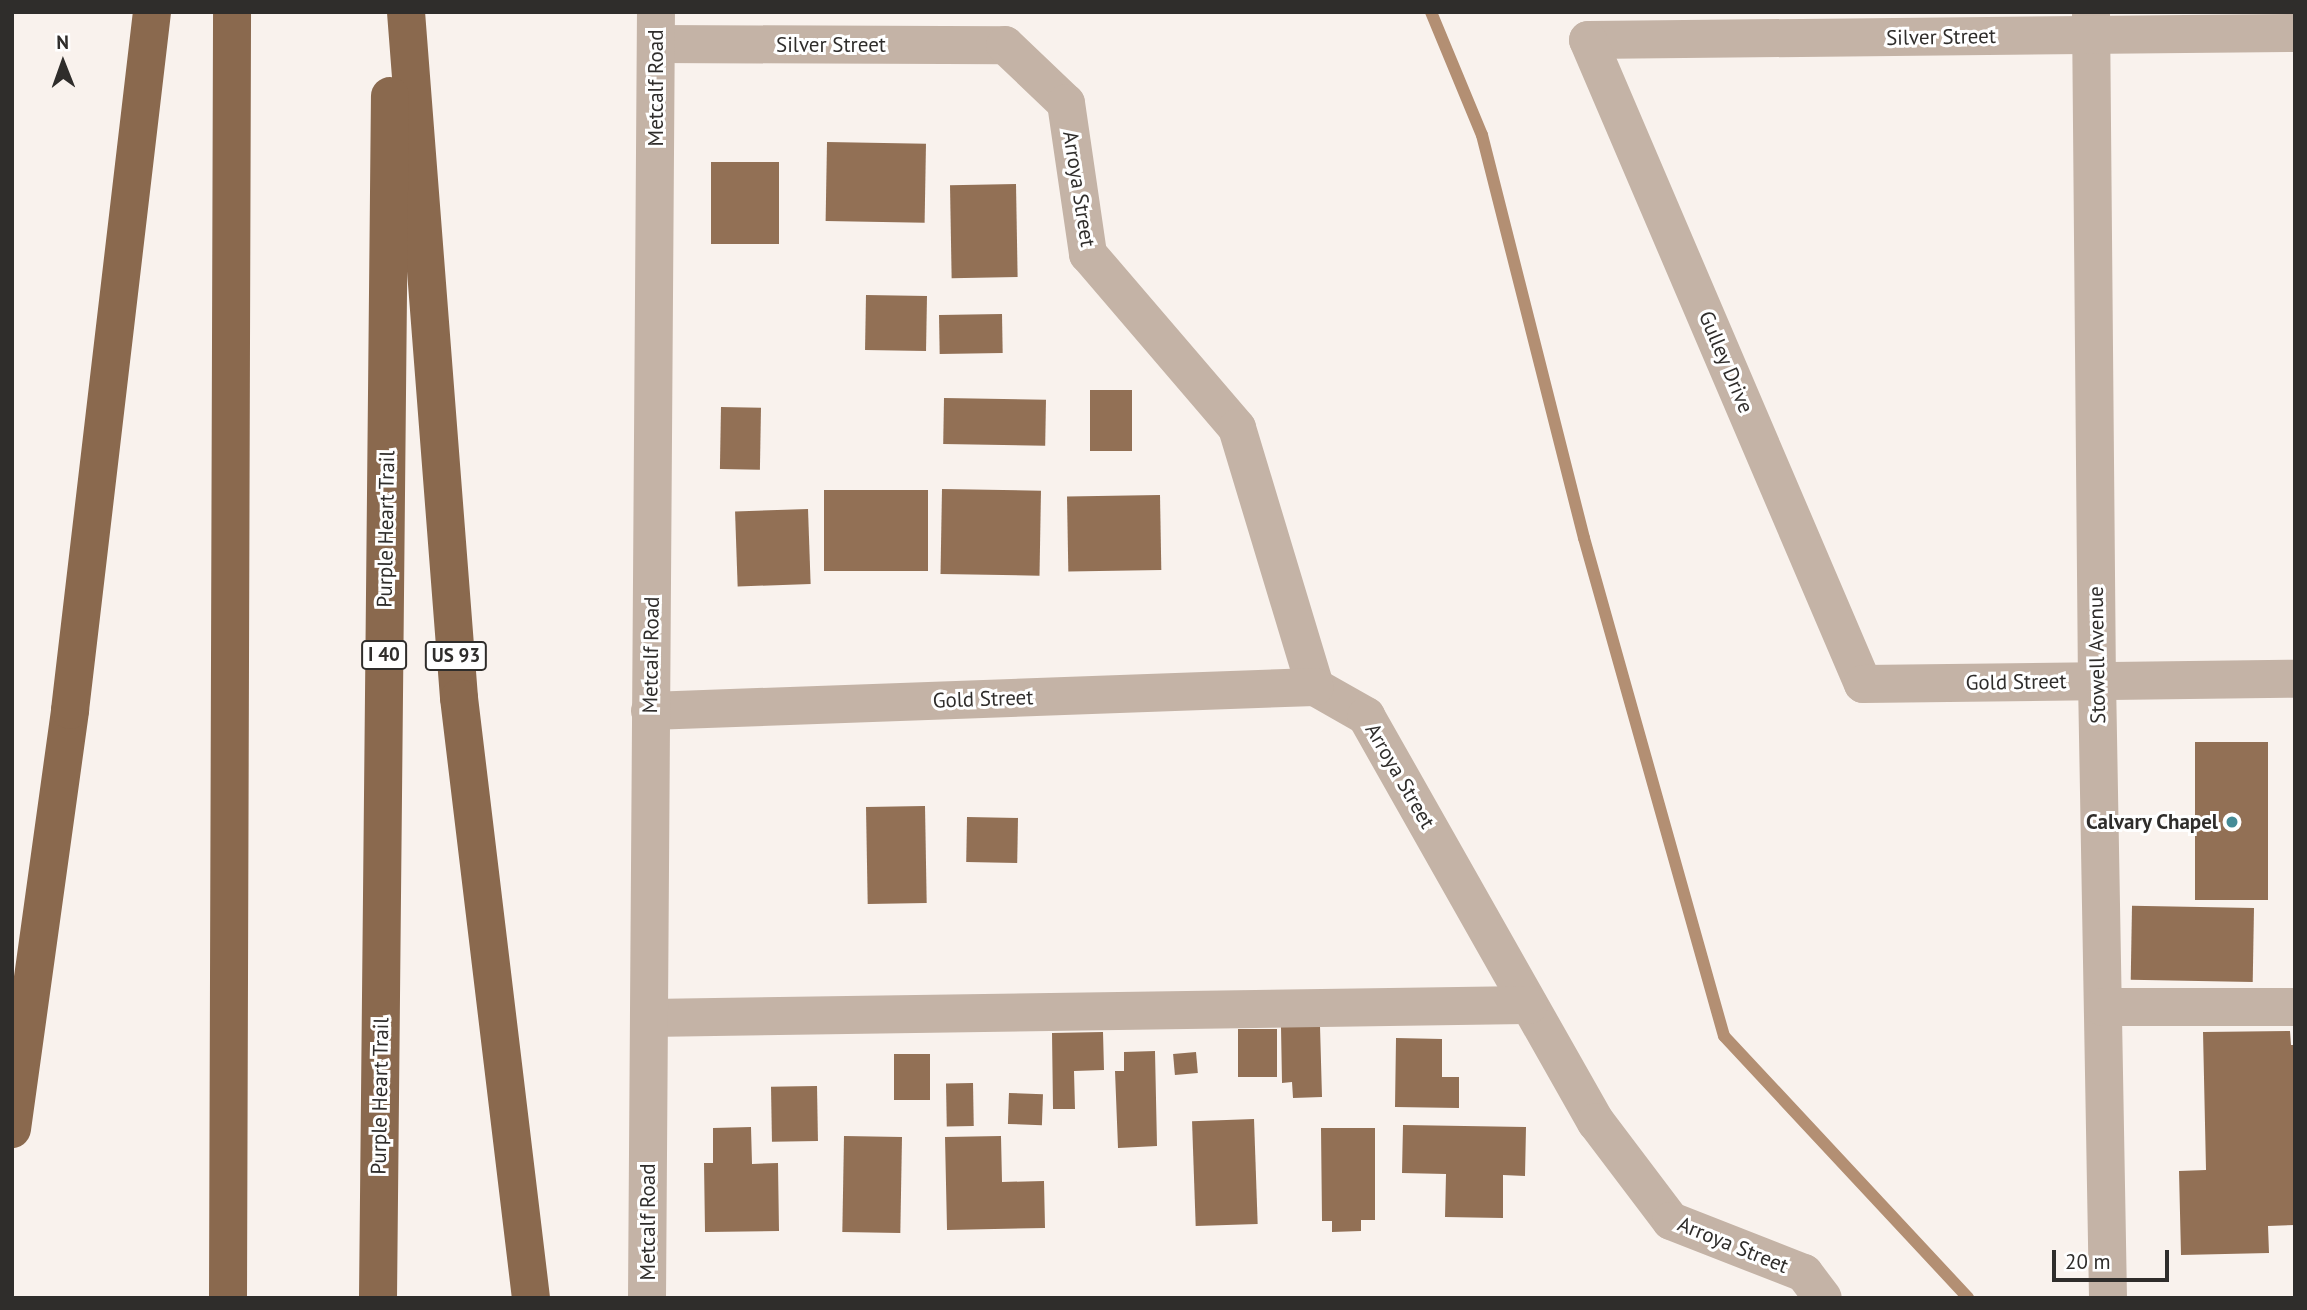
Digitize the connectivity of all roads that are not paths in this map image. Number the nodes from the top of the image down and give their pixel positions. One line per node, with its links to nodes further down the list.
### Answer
1 (152, 12): 19 (highway)
2 (232, 12): 20 (highway)
3 (391, 12): 21 (highway, Purple Heart Trail / I 40)
4 (406, 12): 22 (highway, US 93)
5 (2092, 24): 7 (street, Silver Street); 8 (street, Silver Street); 11 (street, Stowell Avenue)
6 (656, 28): 9 (street, Silver Street); 14 (street, Metcalf Road)
7 (2295, 33)
8 (1588, 40): 12 (street, Gulley Drive)
9 (1005, 46): 13 (street, Arroya Street)
10 (2295, 679): 11 (street, Gold Street)
11 (2097, 680): 12 (street, Gold Street); 16 (street, Stowell Avenue)
12 (1863, 684)
13 (1315, 687): 14 (street, Gold Street); 15 (street, Arroya Street)
14 (650, 710): 18 (street, Metcalf Road)
15 (1530, 1005): 18 (street); 24 (street, Arroya Street)
16 (2103, 1007): 17 (street); 25 (street, Stowell Avenue)
17 (2295, 1007)
18 (649, 1018): 23 (street, Metcalf Road)
19 (12, 1129)
20 (228, 1298)
21 (378, 1298)
22 (531, 1298)
23 (647, 1298)
24 (1823, 1298)
25 (2108, 1298)

